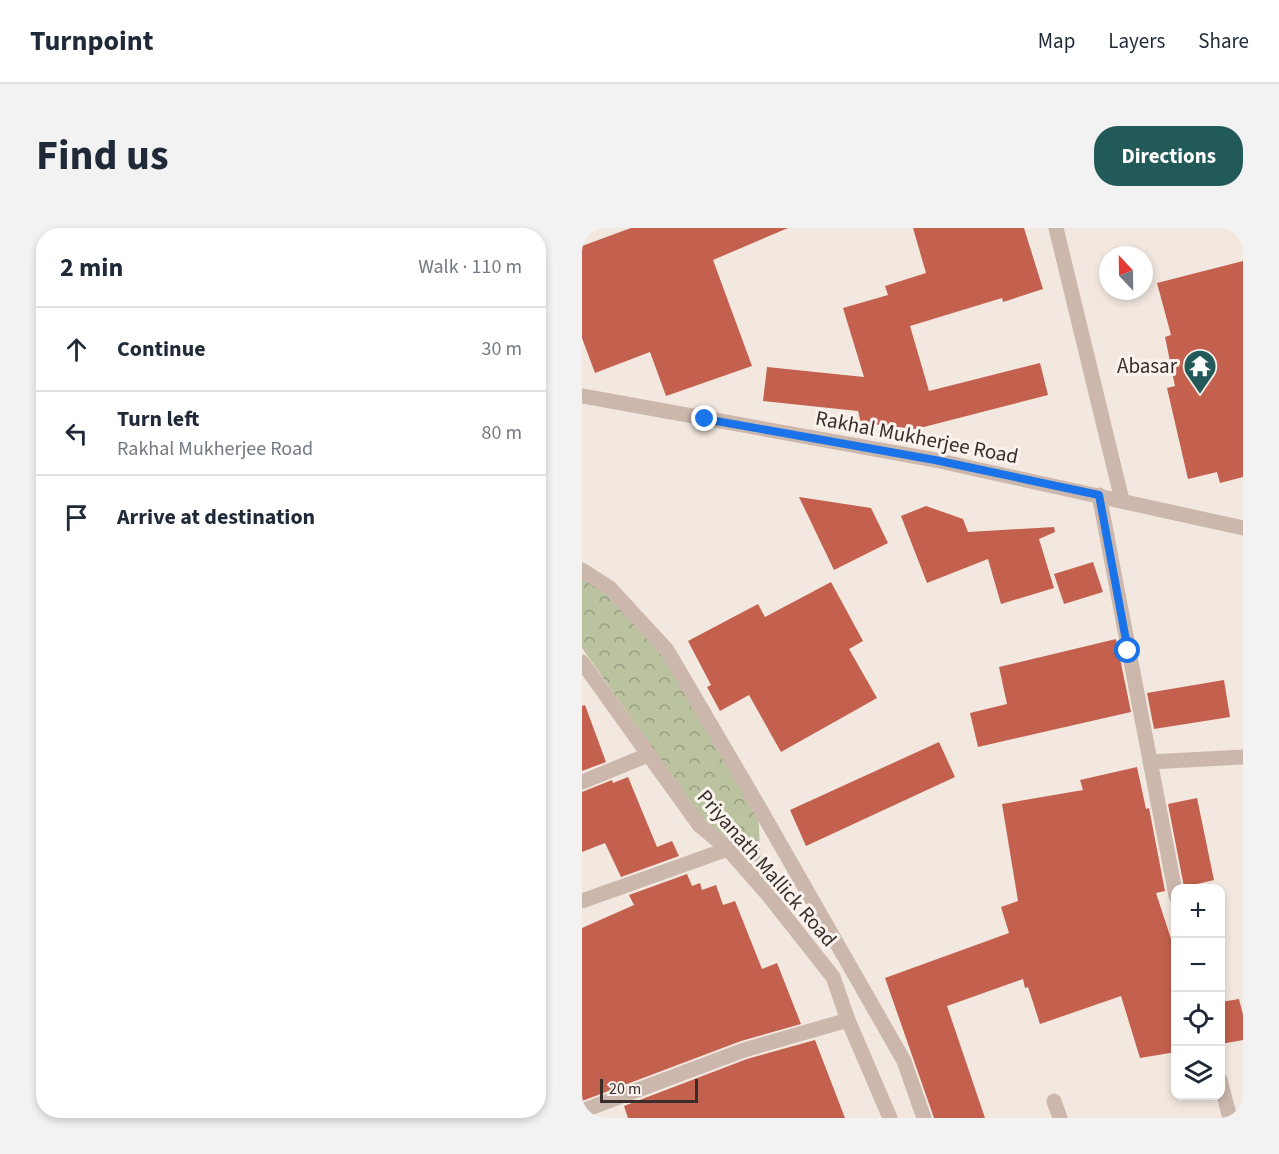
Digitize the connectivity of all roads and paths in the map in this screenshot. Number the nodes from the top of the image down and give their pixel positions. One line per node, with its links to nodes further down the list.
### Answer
1 (1056, 228): 4 (street)
2 (582, 396): 3 (street, Rakhal Mukherjee Road)
3 (1099, 495): 4 (street, Rakhal Mukherjee Road); 10 (street)
4 (1122, 500): 5 (street, Rakhal Mukherjee Road)
5 (1243, 528)
6 (582, 570): 20 (street)
7 (582, 662): 8 (street, Priyanath Mallick Road)
8 (648, 754): 11 (street); 12 (street, Priyanath Mallick Road)
9 (1243, 757): 10 (street)
10 (1150, 762): 13 (street)
11 (582, 782)
12 (728, 849): 14 (street); 15 (street, Priyanath Mallick Road)
13 (1174, 884)
14 (582, 901)
15 (848, 1020): 18 (street); 19 (street, Priyanath Mallick Road)
16 (1225, 1097): 22 (street)
17 (1054, 1101): 21 (street)
18 (582, 1111)
19 (890, 1118)
20 (924, 1118)
21 (1060, 1118)
22 (1230, 1118)

